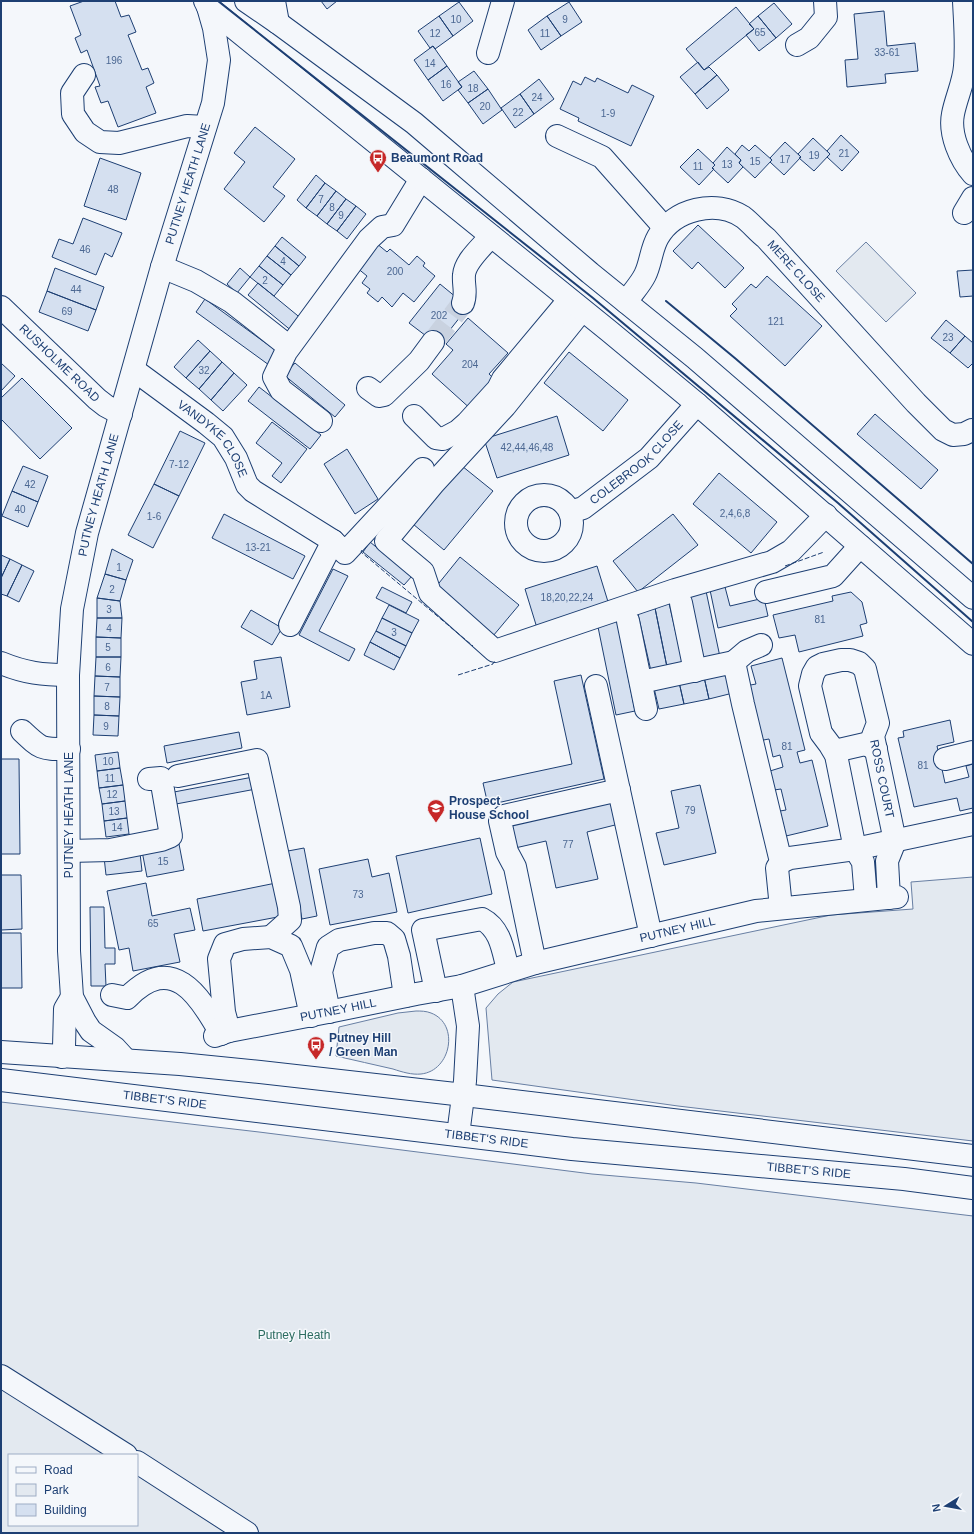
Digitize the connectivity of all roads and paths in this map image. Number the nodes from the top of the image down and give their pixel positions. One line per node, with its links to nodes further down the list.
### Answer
1 (246, 1): 7 (main road)
2 (274, 1): 7 (main road)
3 (503, 1): 9 (main road)
4 (825, 1): 8 (main road)
5 (964, 1): 13 (main road)
6 (206, 4): 11 (main road, PUTNEY HEATH LANE); 14 (main road)
7 (278, 23): 18 (main road)
8 (797, 45)
9 (488, 53)
10 (84, 75): 11 (main road)
11 (205, 127): 17 (main road, PUTNEY HEATH LANE)
12 (557, 136): 15 (main road)
13 (973, 174)
14 (421, 179): 16 (main road); 29 (main road)
15 (664, 227): 18 (main road, MERE CLOSE); 30 (main road, MERE CLOSE)
16 (491, 236): 19 (main road); 20 (main road)
17 (162, 267): 22 (main road); 24 (main road, PUTNEY HEATH LANE)
18 (626, 302): 37 (main road)
19 (463, 303)
20 (576, 305): 26 (main road); 28 (main road); 33 (main road)
21 (1, 307): 27 (main road, RUSHOLME ROAD)
22 (283, 342)
23 (433, 342): 25 (main road)
24 (134, 370): 27 (main road, PUTNEY HEATH LANE); 35 (main road, VANDYKE CLOSE)
25 (368, 388)
26 (697, 404): 32 (main road, COLEBROOK CLOSE); 33 (main road)
27 (121, 414): 46 (main road, PUTNEY HEATH LANE)
28 (414, 416)
29 (321, 421)
30 (972, 430)
31 (423, 469): 35 (main road)
32 (570, 512)
33 (826, 515): 34 (main road)
34 (860, 546): 36 (main road); 41 (main road)
35 (339, 547): 40 (main road)
36 (766, 592)
37 (973, 598)
38 (681, 603): 45 (main road)
39 (628, 621): 47 (main road)
40 (290, 625)
41 (973, 644)
42 (761, 645): 43 (main road)
43 (734, 662): 45 (main road); 63 (main road)
44 (1, 663): 46 (main road)
45 (695, 671): 47 (main road)
46 (68, 676): 51 (main road, PUTNEY HEATH LANE)
47 (641, 682): 49 (main road)
48 (596, 686): 58 (main road)
49 (646, 709)
50 (22, 731): 51 (main road)
51 (68, 749): 62 (main road, PUTNEY HEATH LANE)
52 (876, 749): 54 (main road); 54 (main road, ROSS COURT); 60 (main road, ROSS COURT)
53 (973, 752): 55 (main road)
54 (836, 755): 61 (main road, ROSS COURT)
55 (944, 759)
56 (178, 776): 67 (main road)
57 (149, 779): 62 (main road)
58 (619, 790): 66 (main road); 68 (main road)
59 (973, 824): 60 (main road)
60 (895, 841): 61 (main road); 64 (main road, PUTNEY HILL)
61 (855, 849): 63 (main road); 64 (main road, ROSS COURT)
62 (69, 851): 74 (main road, PUTNEY HEATH LANE)
63 (781, 862): 65 (main road)
64 (866, 899): 65 (main road, PUTNEY HILL)
65 (781, 908): 66 (main road, PUTNEY HILL)
66 (651, 936): 68 (main road, PUTNEY HILL)
67 (271, 937): 75 (main road); 76 (main road)
68 (535, 963): 69 (main road, PUTNEY HILL)
69 (508, 970): 70 (main road, PUTNEY HILL); 71 (main road)
70 (462, 986): 71 (main road, PUTNEY HILL); 81 (main road)
71 (436, 991): 73 (main road, PUTNEY HILL)
72 (112, 995): 76 (main road)
73 (405, 996): 75 (main road, PUTNEY HILL); 75 (main road)
74 (72, 997): 78 (main road, PUTNEY HEATH LANE); 79 (main road, PUTNEY HEATH LANE)
75 (320, 1014): 76 (main road, PUTNEY HILL)
76 (222, 1033)
77 (1, 1052): 78 (main road)
78 (62, 1057): 79 (main road)
79 (126, 1060): 81 (main road)
80 (1, 1080): 82 (main road, TIBBET'S RIDE)
81 (464, 1094): 82 (main road); 83 (main road)
82 (458, 1135): 84 (main road, TIBBET'S RIDE)
83 (973, 1156)
84 (973, 1188)
85 (1, 1376): 86 (main road)
86 (124, 1454)
87 (138, 1463): 88 (main road)
88 (247, 1533)

